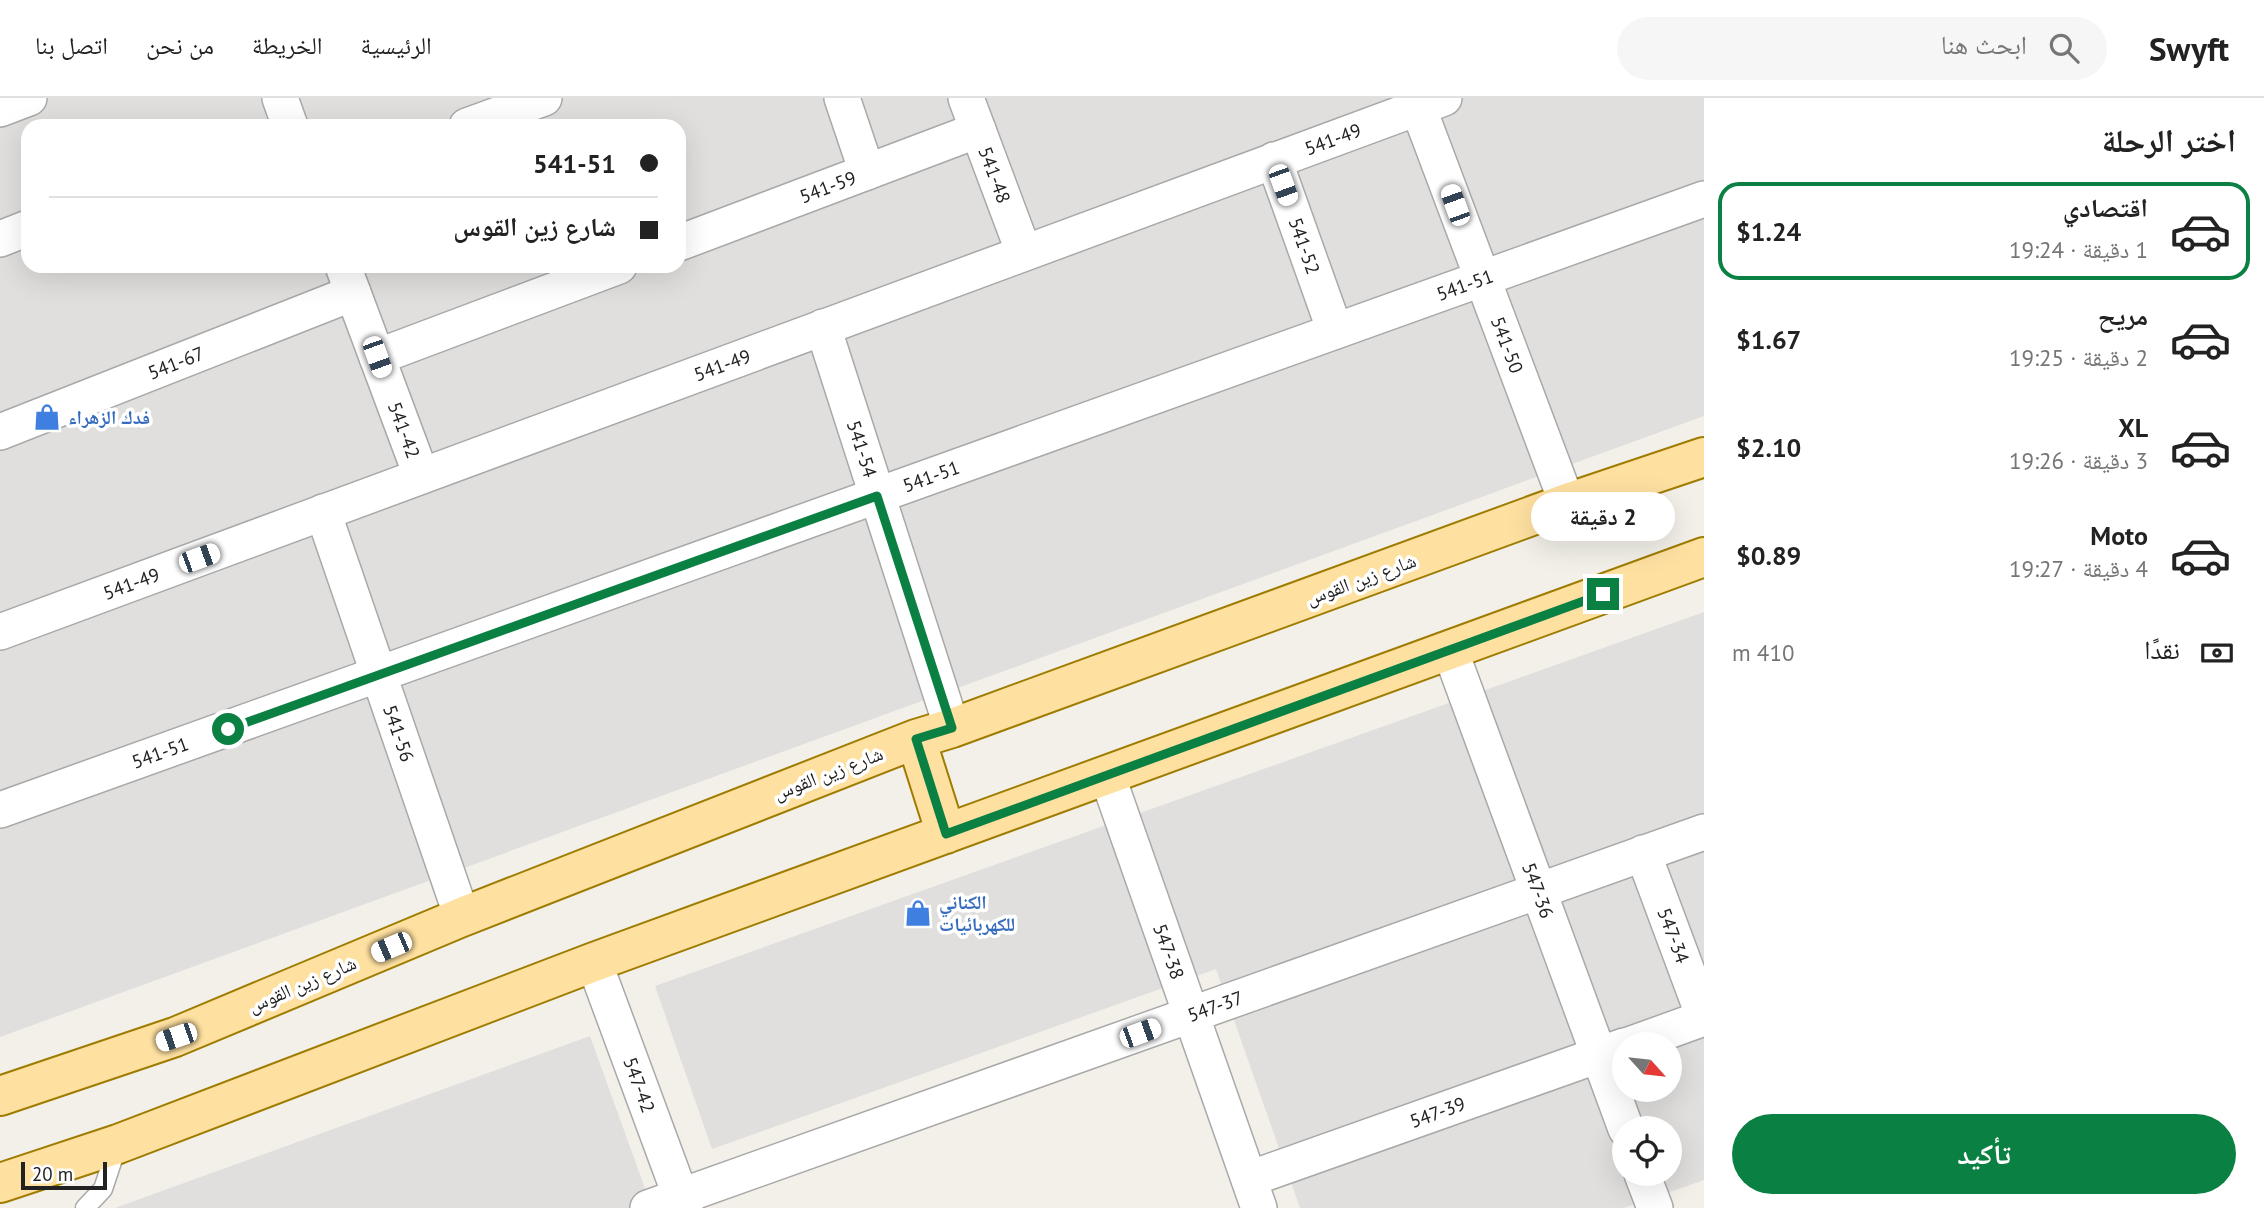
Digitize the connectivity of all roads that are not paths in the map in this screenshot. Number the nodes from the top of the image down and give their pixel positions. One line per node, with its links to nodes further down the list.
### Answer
1 (29, 98): 6 (street)
2 (279, 98): 8 (street)
3 (544, 98): 9 (street)
4 (842, 98): 11 (street)
5 (1431, 103): 10 (street, 541-49); 18 (street, 541-50)
6 (0, 109)
7 (972, 114): 11 (street, 541-59); 16 (street, 541-48)
8 (287, 119)
9 (486, 119)
10 (1274, 160): 16 (street, 541-49); 21 (street, 541-52)
11 (867, 172): 15 (street, 541-59)
12 (1704, 199): 18 (street, 541-51)
13 (21, 232): 14 (street)
14 (0, 239)
15 (686, 240)
16 (1024, 253): 20 (street, 541-49)
17 (600, 273): 22 (street)
18 (1482, 278): 21 (street, 541-51); 27 (street, 541-50)
19 (348, 280): 22 (street, 541-42); 23 (street, 541-67)
20 (823, 327): 25 (street, 541-49); 26 (street, 541-54)
21 (1335, 331): 26 (street, 541-51)
22 (377, 357): 25 (street, 541-42)
23 (0, 432)
24 (1704, 457): 27 (main road, شارع زين القوس)
25 (421, 475): 28 (street, 541-49)
26 (877, 496): 32 (street, 541-51); 33 (street, 541-54)
27 (1567, 503): 33 (main road, شارع زين القوس)
28 (323, 512): 30 (street, 541-49); 32 (street, 541-56)
29 (1704, 557): 31 (main road)
30 (0, 632)
31 (1450, 650): 35 (main road); 40 (street, 547-36)
32 (380, 674): 36 (street, 541-51); 41 (street, 541-56)
33 (952, 728): 34 (main road, شارع زين القوس)
34 (916, 739): 38 (main road); 41 (main road, شارع زين القوس)
35 (1107, 775): 38 (main road); 43 (street, 547-38)
36 (0, 810)
37 (1704, 831): 39 (street, 547-37)
38 (946, 834): 42 (main road)
39 (1643, 853): 40 (street, 547-37); 44 (street, 547-34)
40 (1537, 891): 43 (street, 547-37); 46 (street, 547-36)
41 (462, 917): 48 (main road, شارع زين القوس)
42 (594, 962): 49 (main road); 53 (street, 547-42)
43 (1191, 1014): 52 (street, 547-38); 53 (street, 547-37)
44 (1704, 1018): 45 (street, 547-39)
45 (1665, 1032)
46 (1612, 1039)
47 (1612, 1051): 52 (street, 547-39)
48 (0, 1096)
49 (118, 1144): 50 (main road); 54 (lane)
50 (0, 1183)
51 (1647, 1186): 55 (street)
52 (1254, 1193)
53 (671, 1204)
54 (85, 1208)
55 (1655, 1208)

